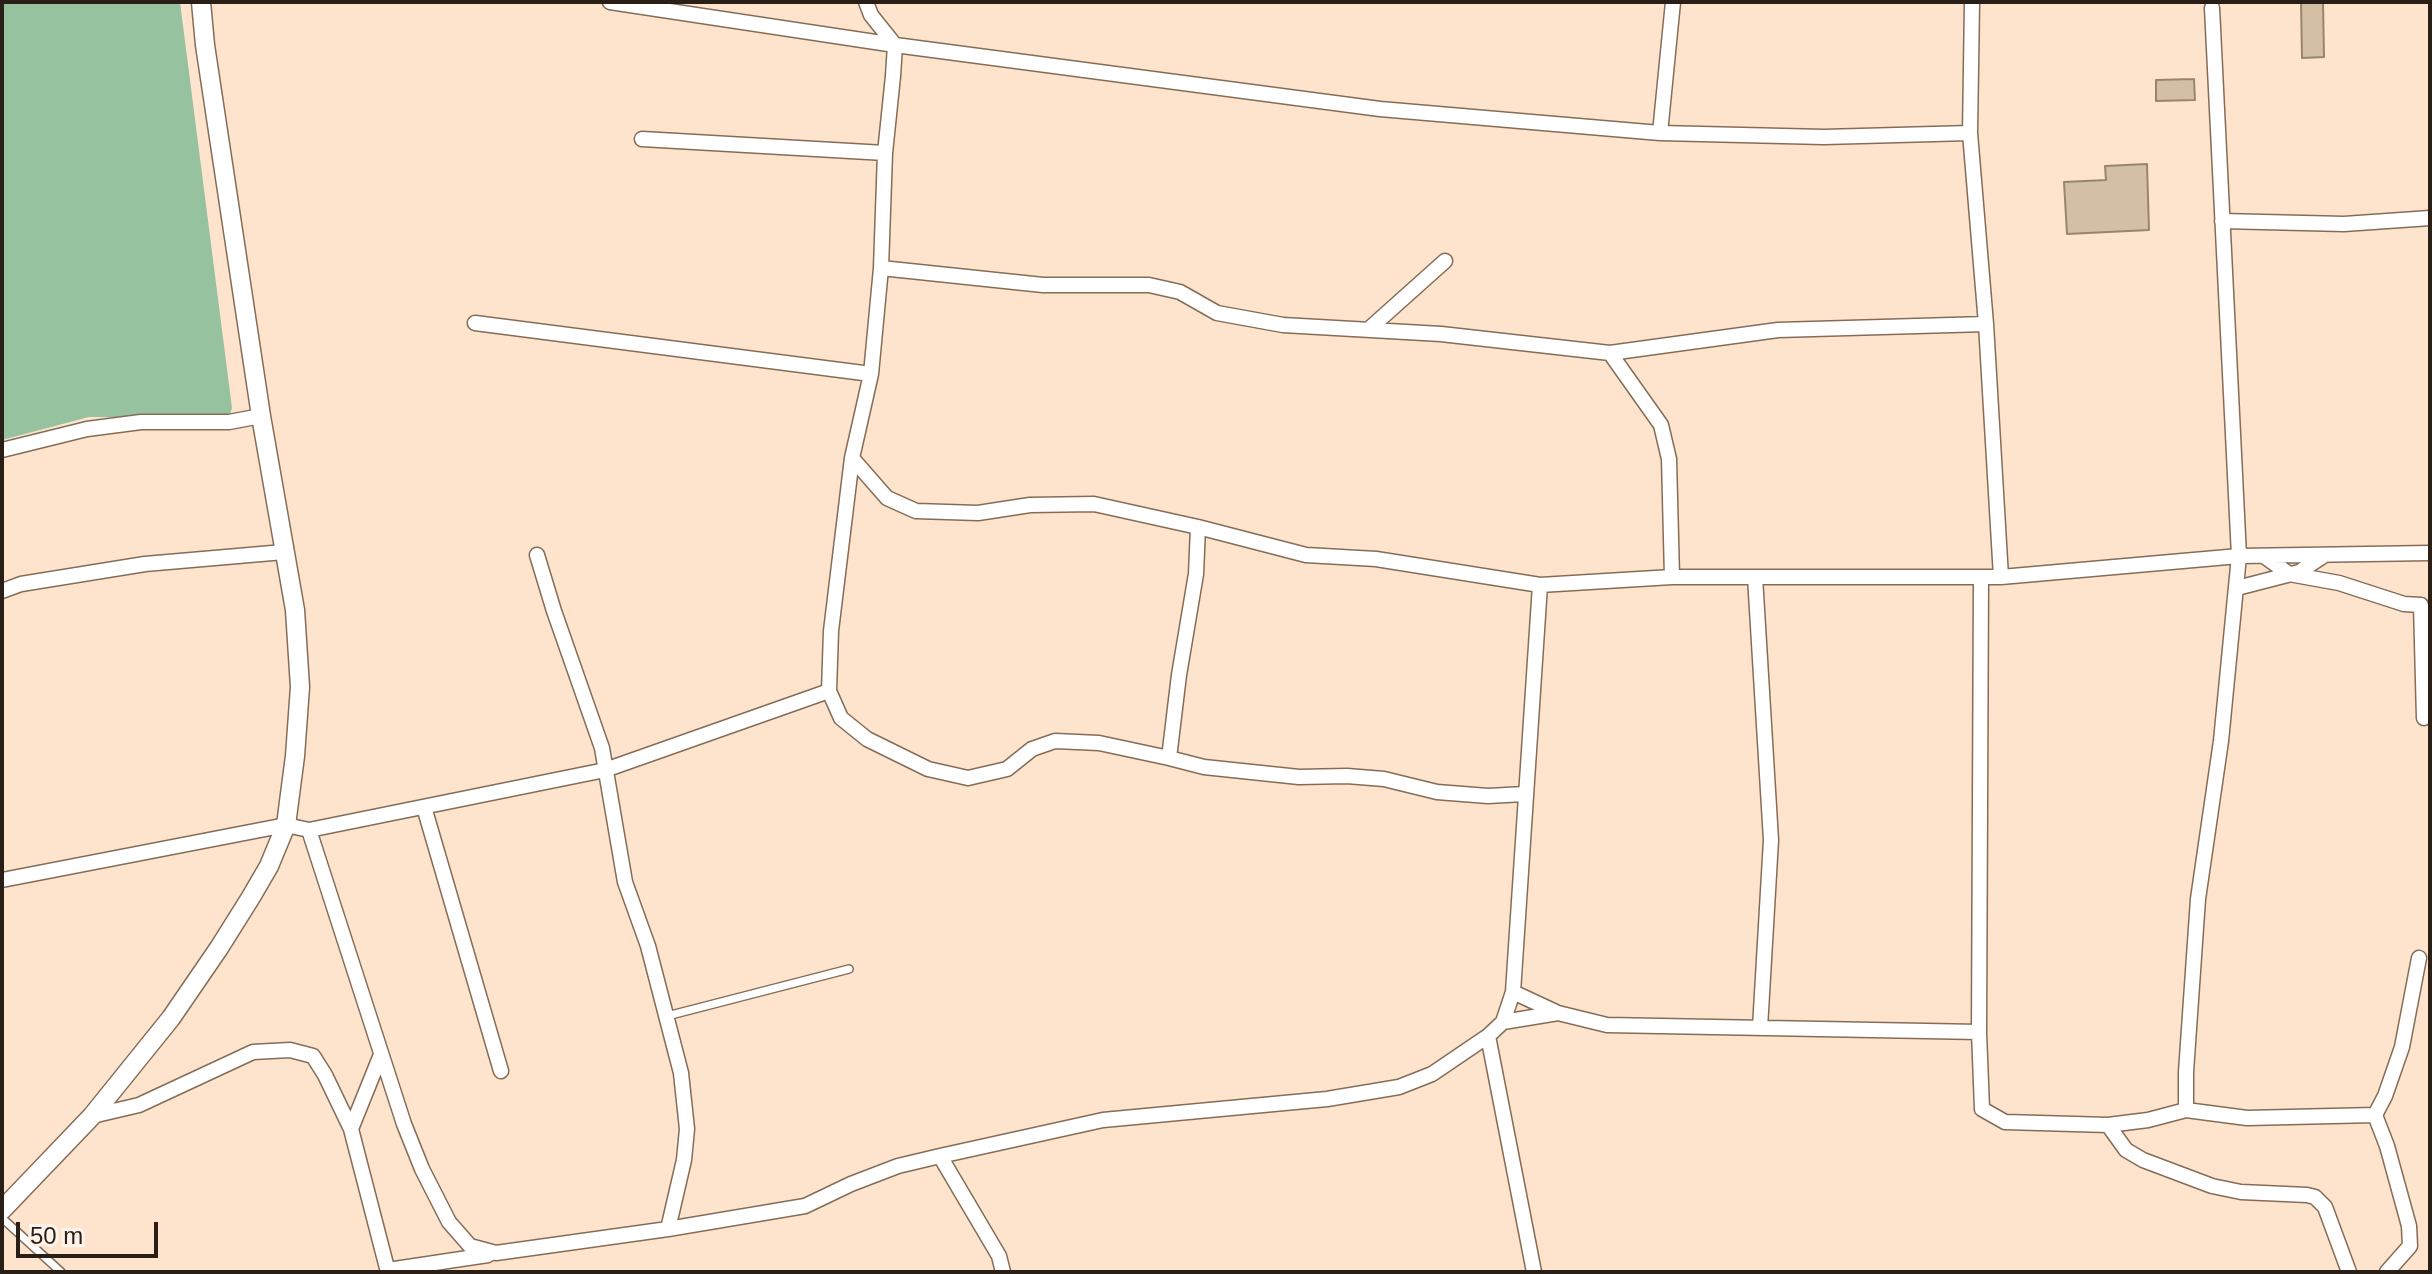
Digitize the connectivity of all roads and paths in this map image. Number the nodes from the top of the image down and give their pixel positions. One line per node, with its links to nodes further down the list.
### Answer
1 (201, 2): 21 (street)
2 (610, 2): 7 (street)
3 (866, 2): 7 (street)
4 (1673, 2): 8 (street)
5 (1972, 2): 9 (street)
6 (2212, 8): 13 (street)
7 (895, 45): 8 (street); 11 (street)
8 (1660, 133): 9 (street)
9 (1970, 133): 17 (street)
10 (642, 139): 11 (street)
11 (885, 153): 15 (street)
12 (2430, 218): 13 (street)
13 (2222, 221): 29 (street)
14 (1445, 261): 18 (street)
15 (881, 268): 18 (street); 20 (street)
16 (475, 323): 20 (street)
17 (1986, 324): 19 (street); 35 (street)
18 (1369, 329): 19 (street)
19 (1610, 353): 32 (street)
20 (871, 374): 23 (street)
21 (261, 416): 22 (street); 25 (street)
22 (2, 450)
23 (852, 458): 24 (street); 40 (street)
24 (1198, 527): 36 (street); 42 (street)
25 (284, 552): 38 (street); 46 (street)
26 (2430, 553): 28 (street)
27 (537, 555): 43 (street)
28 (2325, 555): 30 (street); 31 (street)
29 (2239, 556): 30 (street); 35 (street); 37 (street)
30 (2264, 556): 31 (street)
31 (2289, 574): 37 (street); 39 (street)
32 (1672, 577): 33 (street); 36 (street)
33 (1755, 577): 34 (street); 55 (street)
34 (1981, 577): 35 (street); 56 (street)
35 (2001, 577)
36 (1540, 585): 44 (street)
37 (2237, 588): 60 (street)
38 (2, 591)
39 (2426, 604): 41 (street)
40 (829, 691): 42 (street); 43 (street)
41 (2424, 718)
42 (1169, 758): 44 (street)
43 (605, 770): 45 (street); 53 (street)
44 (1524, 794): 51 (street)
45 (424, 807): 47 (street); 59 (street)
46 (286, 825): 47 (street); 48 (street); 62 (street)
47 (309, 830): 58 (street)
48 (2, 880)
49 (2419, 958): 61 (street)
50 (849, 969): 53 (lane)
51 (1513, 992): 52 (street); 54 (street)
52 (1558, 1013): 54 (street); 55 (street)
53 (667, 1016): 68 (street)
54 (1503, 1022): 57 (street)
55 (1760, 1028): 56 (street)
56 (1979, 1032): 63 (street)
57 (1488, 1036): 65 (street); 73 (street)
58 (380, 1057): 64 (street); 69 (street)
59 (501, 1071)
60 (2186, 1110): 61 (street); 63 (street)
61 (2375, 1115): 75 (street)
62 (92, 1116): 64 (street); 66 (street)
63 (2108, 1125): 74 (street)
64 (351, 1129): 70 (street)
65 (940, 1156): 68 (street); 72 (street)
66 (2, 1210)
67 (2, 1218): 71 (lane)
68 (668, 1229): 69 (street)
69 (496, 1253): 70 (street)
70 (388, 1271)
71 (61, 1272)
72 (1003, 1272)
73 (1534, 1272)
74 (2349, 1272)
75 (2387, 1272)

